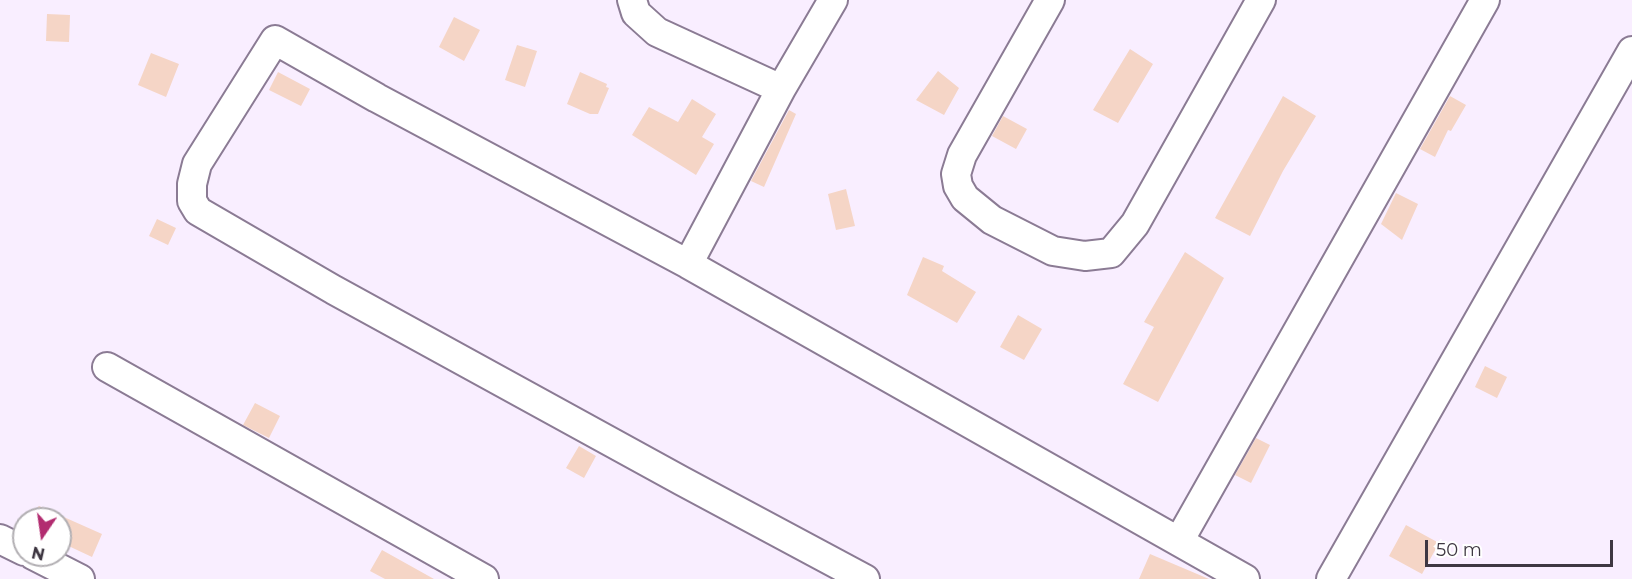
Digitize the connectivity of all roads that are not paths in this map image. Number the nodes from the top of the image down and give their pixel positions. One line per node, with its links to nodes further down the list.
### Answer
1 (632, 0): 7 (street)
2 (833, 0): 7 (street)
3 (1050, 0): 4 (street)
4 (1261, 0)
5 (1485, 0): 10 (street)
6 (1632, 51): 16 (street)
7 (781, 89): 8 (street)
8 (688, 264): 10 (street); 14 (street)
9 (107, 367): 13 (street)
10 (1179, 542): 15 (street)
11 (56, 567): 12 (street)
12 (80, 579)
13 (484, 579)
14 (865, 579)
15 (1245, 579)
16 (1331, 579)

